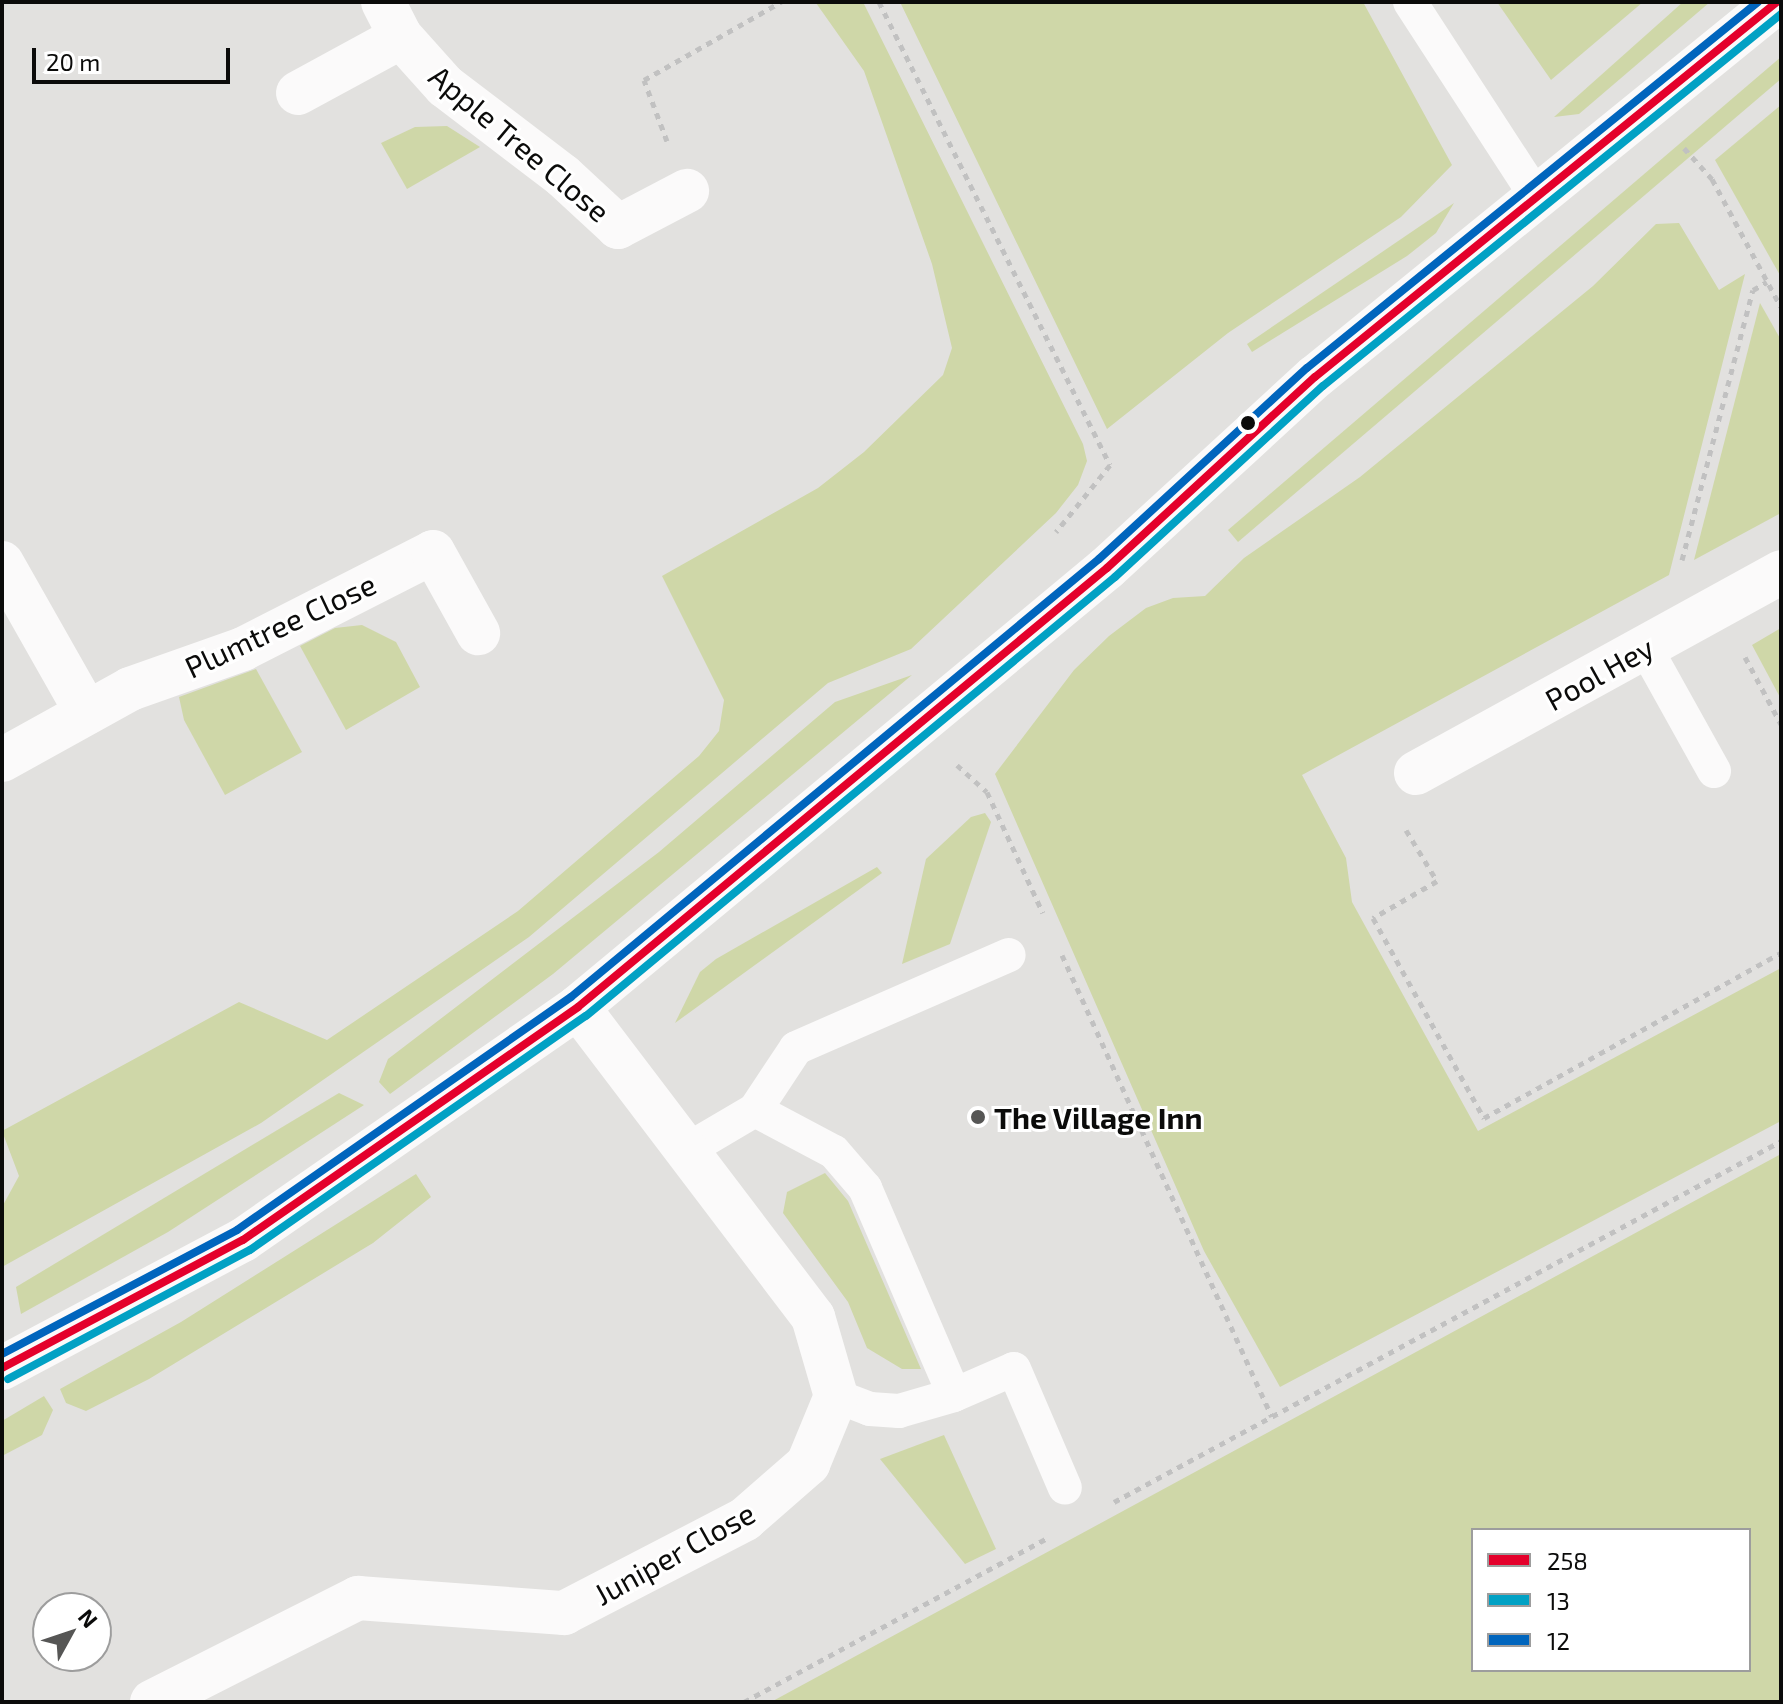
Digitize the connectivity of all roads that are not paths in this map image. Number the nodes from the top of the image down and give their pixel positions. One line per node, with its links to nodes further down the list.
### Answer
1 (1410, 2): 6 (lane)
2 (1777, 2): 6 (street)
3 (392, 20): 4 (street, Apple Tree Close); 5 (street, Apple Tree Close)
4 (298, 93)
5 (687, 191)
6 (1539, 201): 16 (street)
7 (2, 563): 11 (street)
8 (1781, 572): 10 (street, Pool Hey)
9 (478, 633): 11 (street, Plumtree Close)
10 (1645, 647): 13 (lane); 14 (street, Pool Hey)
11 (87, 713): 12 (street, Plumtree Close)
12 (2, 760)
13 (1714, 771)
14 (1416, 773)
15 (1009, 955): 17 (lane)
16 (578, 1007): 18 (street); 19 (street)
17 (755, 1110): 18 (lane); 20 (lane)
18 (687, 1150): 21 (street)
19 (2, 1368)
20 (954, 1395): 21 (lane); 22 (lane)
21 (836, 1396): 23 (street, Juniper Close)
22 (1065, 1488)
23 (152, 1702)

